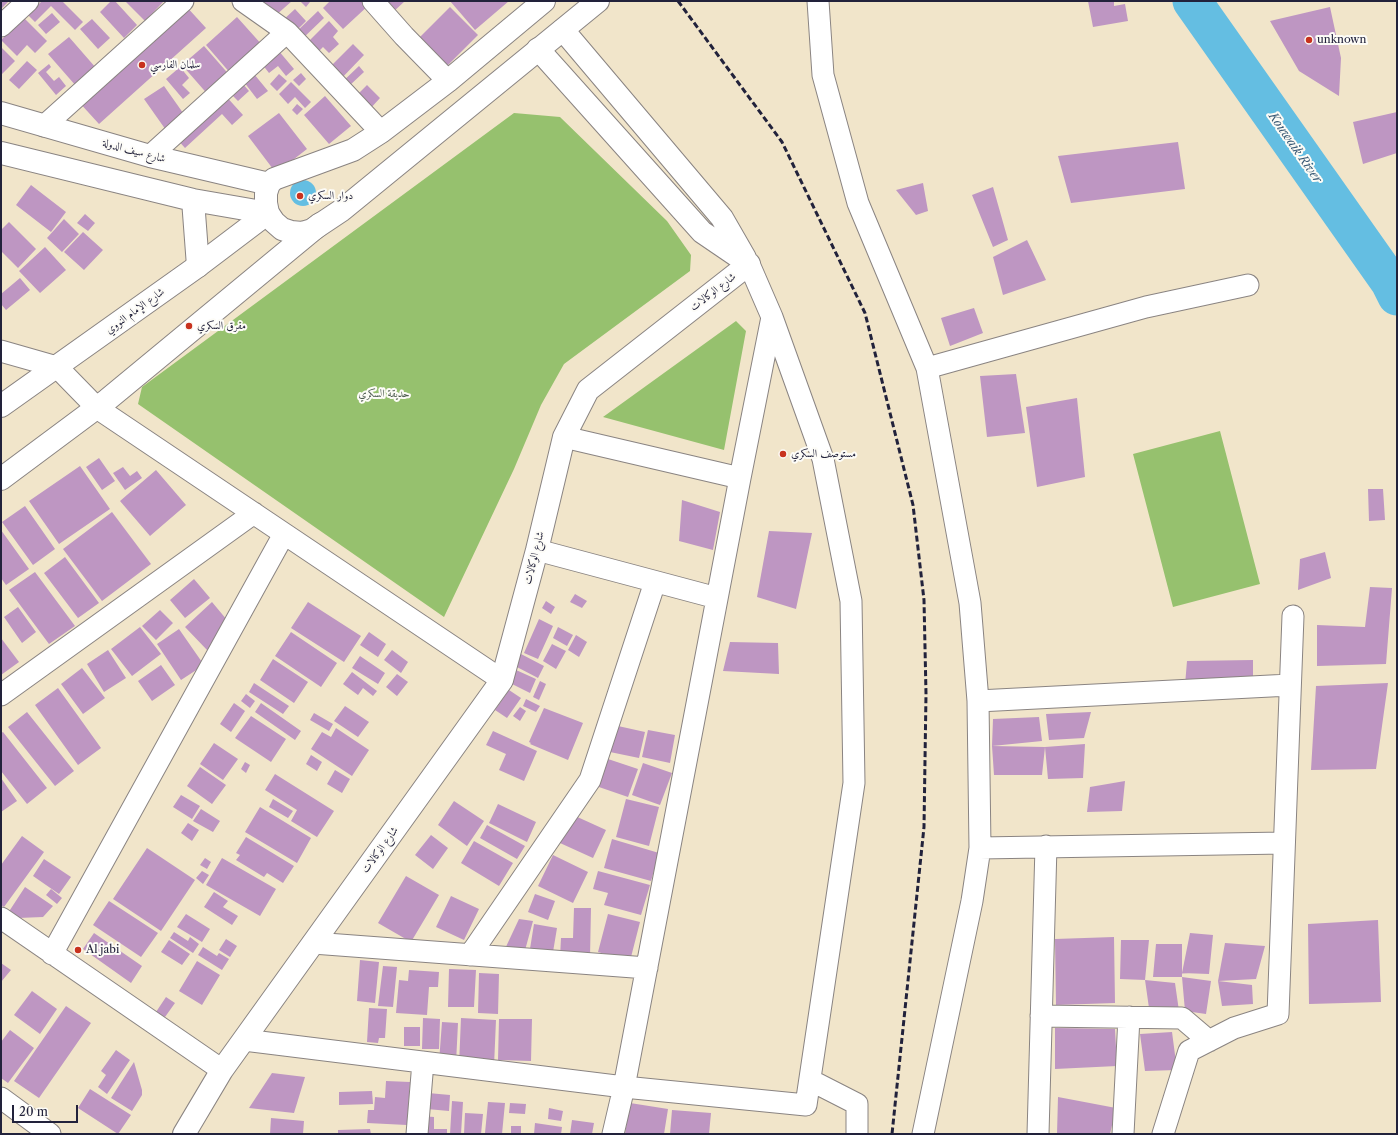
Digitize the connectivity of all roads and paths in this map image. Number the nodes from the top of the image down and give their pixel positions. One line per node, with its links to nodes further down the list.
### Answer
1 (183, 1): 14 (street)
2 (243, 1): 10 (street)
3 (373, 1): 12 (street)
4 (544, 1): 12 (street)
5 (598, 1): 9 (street)
6 (818, 1): 28 (street)
7 (24, 2): 8 (street)
8 (1, 26)
9 (563, 30): 11 (street); 22 (street)
10 (287, 32): 15 (street); 17 (street)
11 (538, 48): 21 (street); 22 (street)
12 (448, 81): 15 (street)
13 (1, 113): 14 (street, شارع سيف الدولة)
14 (44, 126): 17 (street, شارع سيف الدولة)
15 (381, 132): 18 (street)
16 (1, 154): 19 (street)
17 (150, 156): 18 (street, شارع سيف الدولة)
18 (269, 184): 20 (street)
19 (194, 200): 20 (street); 23 (street)
20 (268, 213): 21 (street); 23 (street, شارع الإمام النووي)
21 (320, 224): 30 (street)
22 (748, 264): 25 (street); 31 (street, شارع الوكالات)
23 (198, 266): 27 (street, شارع الإمام النووي)
24 (1248, 285): 28 (street)
25 (772, 317): 32 (street); 58 (street)
26 (1, 351): 27 (street)
27 (57, 367): 29 (street, شارع الإمام النووي); 30 (street)
28 (927, 368): 43 (street)
29 (1, 406)
30 (97, 408): 33 (street); 34 (street)
31 (564, 437): 32 (street); 36 (street, شارع الوكالات)
32 (740, 478): 38 (street)
33 (1, 479)
34 (254, 513): 35 (street); 42 (street)
35 (284, 534): 40 (street); 49 (street)
36 (537, 550): 37 (street); 40 (street, شارع الوكالات)
37 (655, 582): 38 (street); 50 (street)
38 (717, 598): 51 (street)
39 (1293, 616): 41 (street)
40 (502, 680): 48 (street, شارع الوكالات)
41 (1290, 685): 43 (street); 44 (street)
42 (1, 695)
43 (978, 701): 46 (street)
44 (1284, 843): 45 (street); 55 (street)
45 (1046, 846): 46 (street); 52 (street)
46 (980, 848): 66 (street)
47 (1, 918): 49 (street)
48 (313, 943): 50 (street); 54 (street, شارع الوكالات)
49 (52, 954): 57 (street)
50 (470, 955): 51 (street)
51 (646, 968): 59 (street)
52 (1041, 1016): 53 (street); 67 (street)
53 (1129, 1017): 55 (street); 68 (street)
54 (244, 1040): 56 (street); 57 (street, شارع الوكالات)
55 (1209, 1041): 69 (street)
56 (423, 1062): 59 (street); 63 (street)
57 (222, 1070): 62 (street, شارع الوكالات)
58 (810, 1080): 59 (street); 65 (street)
59 (624, 1087): 64 (street)
60 (1, 1098): 61 (street)
61 (50, 1134)
62 (184, 1134)
63 (417, 1134)
64 (613, 1134)
65 (857, 1134)
66 (923, 1134)
67 (1038, 1134)
68 (1124, 1134)
69 (1163, 1134)

